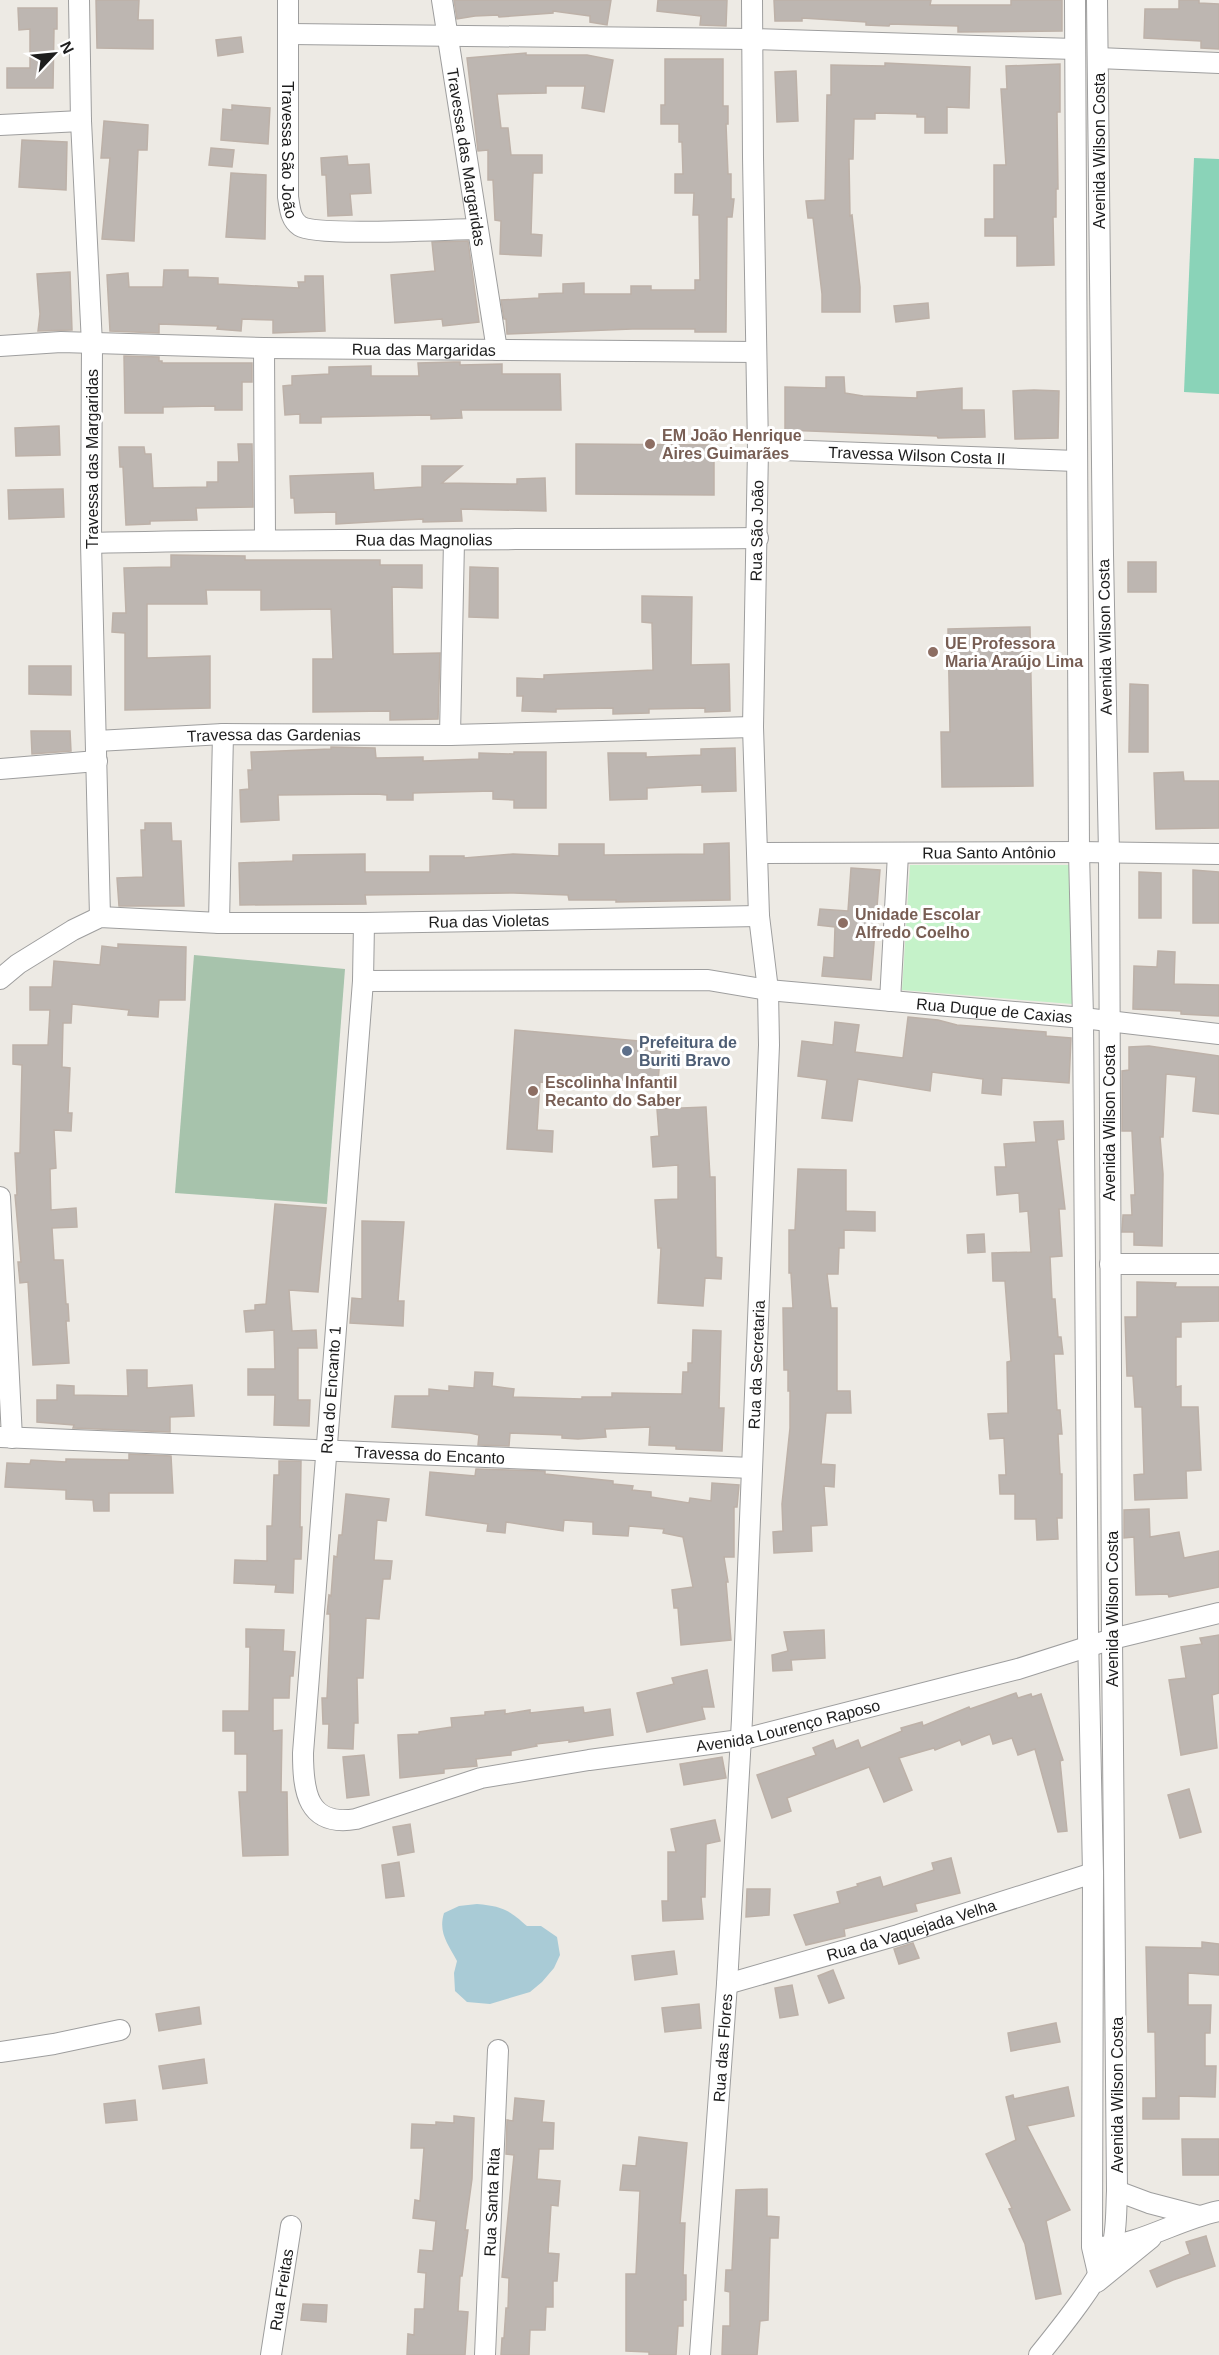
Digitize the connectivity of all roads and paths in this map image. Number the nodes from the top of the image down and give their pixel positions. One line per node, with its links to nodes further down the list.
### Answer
1 (79, 0): 13 (street, Travessa das Margaridas)
2 (288, 0): 7 (street, Travessa São João)
3 (442, 0): 8 (street, Travessa das Margaridas)
4 (752, 0): 9 (street, Rua São João)
5 (1075, 0): 10 (street)
6 (1097, 0): 11 (street, Avenida Wilson Costa)
7 (290, 34): 8 (street); 15 (street, Travessa São João)
8 (448, 35): 9 (street); 15 (street, Travessa das Margaridas)
9 (751, 39): 10 (street); 20 (street, Rua São João)
10 (1076, 50): 22 (street)
11 (1098, 58): 12 (street); 21 (street, Avenida Wilson Costa)
12 (1219, 63)
13 (81, 121): 14 (street); 16 (street, Travessa das Margaridas)
14 (0, 125)
15 (477, 229): 19 (street, Travessa das Margaridas)
16 (92, 344): 17 (street, Rua das Margaridas); 18 (street, Rua das Margaridas); 28 (street, Travessa das Margaridas)
17 (0, 346)
18 (264, 348): 19 (street, Rua das Margaridas); 26 (street)
19 (497, 350): 20 (street, Rua das Margaridas)
20 (756, 352): 23 (street, Rua São João)
21 (1101, 396): 22 (street); 37 (street, Avenida Wilson Costa)
22 (1076, 397): 24 (street)
23 (758, 449): 24 (street, Travessa Wilson Costa II); 25 (street, Rua São João)
24 (1076, 461): 35 (street)
25 (758, 538): 27 (street, Rua das Magnolias); 29 (street, Rua São João)
26 (265, 539): 27 (street, Rua das Magnolias); 28 (street, Rua das Magnolias)
27 (453, 541): 31 (street)
28 (91, 543): 32 (street, Travessa das Margaridas)
29 (753, 727): 31 (street, Travessa das Gardenias); 36 (street, Rua São João)
30 (223, 734): 31 (street, Travessa das Gardenias); 32 (street, Travessa das Gardenias); 42 (street)
31 (450, 735)
32 (97, 741): 33 (street, Travessa das Margaridas)
33 (97, 761): 34 (street); 41 (street, Travessa das Margaridas)
34 (0, 770)
35 (1079, 852): 37 (street, Rua Santo Antônio); 38 (street, Rua Santo Antônio); 48 (street)
36 (758, 853): 38 (street, Rua Santo Antônio); 40 (street, Rua São João)
37 (1109, 853): 39 (street, Rua Santo Antônio); 49 (street, Avenida Wilson Costa)
38 (898, 854): 47 (street)
39 (1219, 854)
40 (759, 916): 43 (street, Rua das Violetas); 46 (street, Rua São João)
41 (100, 917): 42 (street, Rua das Violetas); 44 (street)
42 (219, 923): 43 (street, Rua das Violetas)
43 (364, 923): 45 (street, Rua do Encanto 1)
44 (0, 979)
45 (363, 981): 46 (street); 55 (street, Rua do Encanto 1)
46 (768, 990): 47 (street, Rua Duque de Caxias); 56 (street, Rua da Secretaria)
47 (890, 1001): 48 (street, Rua Duque de Caxias)
48 (1083, 1018): 49 (street, Rua Duque de Caxias); 59 (street)
49 (1109, 1022): 50 (street, Rua Duque de Caxias); 52 (street, Avenida Wilson Costa)
50 (1219, 1034)
51 (0, 1197): 54 (street)
52 (1110, 1264): 53 (street); 58 (street, Avenida Wilson Costa)
53 (1219, 1264)
54 (6, 1437): 55 (street, Travessa do Encanto)
55 (326, 1450): 56 (street, Travessa do Encanto); 61 (street, Rua do Encanto 1)
56 (752, 1468): 60 (street, Rua da Secretaria)
57 (1219, 1613): 58 (street, Avenida Lourenço Raposo)
58 (1112, 1639): 59 (street, Avenida Lourenço Raposo); 67 (street, Avenida Wilson Costa)
59 (1088, 1647): 60 (street, Avenida Lourenço Raposo); 62 (street)
60 (740, 1740): 61 (street, Avenida Lourenço Raposo); 63 (street, Rua das Flores)
61 (356, 1819)
62 (1093, 1873): 63 (street, Rua da Vaquejada Velha); 73 (street)
63 (727, 1984): 77 (street, Rua das Flores)
64 (120, 2030): 66 (street)
65 (498, 2050): 76 (street, Rua Santa Rita)
66 (0, 2052)
67 (1117, 2192): 69 (street); 72 (street, Avenida Wilson Costa)
68 (1219, 2211): 69 (street)
69 (1200, 2216): 71 (street)
70 (291, 2226): 75 (street, Rua Freitas)
71 (1156, 2233): 72 (street); 74 (street)
72 (1112, 2246): 73 (street); 74 (street)
73 (1092, 2247): 74 (street)
74 (1094, 2280): 78 (street)
75 (271, 2355)
76 (485, 2355)
77 (700, 2355)
78 (1039, 2355)

